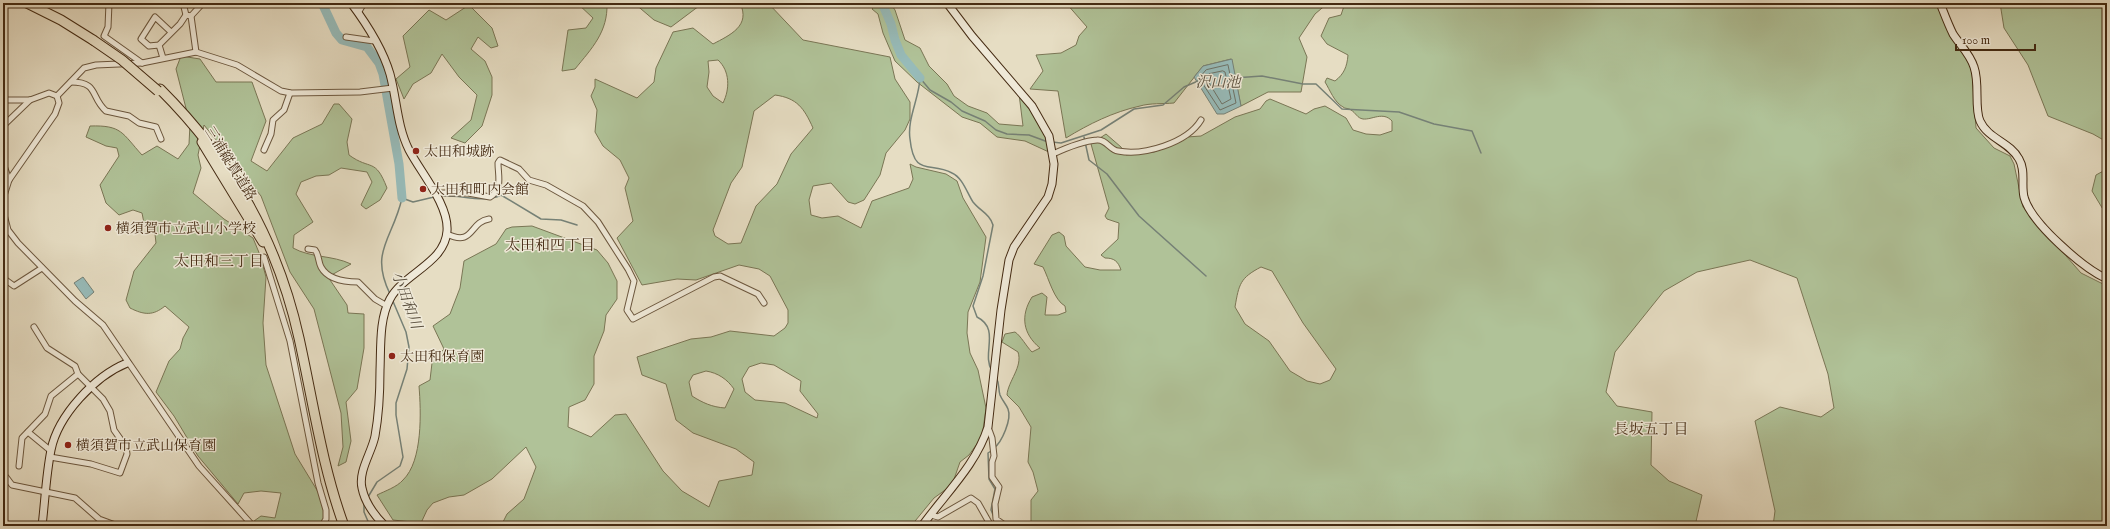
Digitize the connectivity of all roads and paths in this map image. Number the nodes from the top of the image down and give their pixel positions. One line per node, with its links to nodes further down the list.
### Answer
1 (27, 3): 14 (highway, 三浦縦貫道路)
2 (36, 3): 14 (highway, 三浦縦貫道路)
3 (109, 3): 19 (street)
4 (183, 3): 11 (street)
5 (203, 3): 11 (street)
6 (351, 3): 10 (street)
7 (364, 3): 10 (street)
8 (947, 3): 31 (street)
9 (1940, 3): 44 (street)
10 (358, 13): 15 (street)
11 (188, 15): 12 (street); 17 (street)
12 (171, 32): 16 (street); 16 (street)
13 (346, 37): 15 (street)
14 (94, 38): 22 (highway, 三浦縦貫道路, bridge)
15 (374, 41): 21 (street)
16 (159, 45): 18 (street)
17 (196, 52): 18 (street); 23 (street)
18 (163, 58): 19 (street)
19 (142, 63): 20 (street)
20 (71, 82): 24 (street); 29 (street)
21 (393, 88): 23 (street); 34 (street)
22 (159, 90): 62 (highway, 三浦縦貫道路); 63 (highway, 三浦縦貫道路)
23 (290, 93): 30 (street)
24 (57, 96): 26 (street); 33 (street)
25 (3, 100): 26 (street)
26 (30, 100): 28 (street)
27 (1201, 120): 31 (street)
28 (3, 126)
29 (161, 139)
30 (264, 150)
31 (1053, 154): 51 (street)
32 (3, 163): 33 (street)
33 (9, 180): 35 (street)
34 (434, 194): 39 (street); 45 (street)
35 (3, 199)
36 (3, 211): 37 (street)
37 (3, 218): 42 (street)
38 (489, 219): 39 (street)
39 (447, 234): 46 (street)
40 (308, 249): 46 (street)
41 (264, 257): 61 (street)
42 (42, 268): 43 (street); 48 (street)
43 (3, 278)
44 (2107, 279)
45 (764, 303)
46 (386, 306): 64 (street)
47 (34, 327): 49 (street)
48 (127, 363): 50 (street); 60 (street)
49 (78, 374): 50 (street); 52 (street)
50 (89, 386): 53 (street); 53 (street)
51 (988, 427): 57 (street); 67 (street)
52 (28, 432): 53 (street); 54 (street)
53 (51, 454): 56 (street)
54 (19, 466)
55 (3, 476): 56 (street)
56 (47, 492): 58 (street); 59 (street)
57 (931, 514): 65 (street); 66 (street)
58 (42, 526)
59 (118, 526)
60 (253, 526)
61 (322, 526)
62 (340, 526)
63 (344, 526)
64 (385, 526)
65 (922, 526)
66 (991, 526)
67 (1006, 526)

